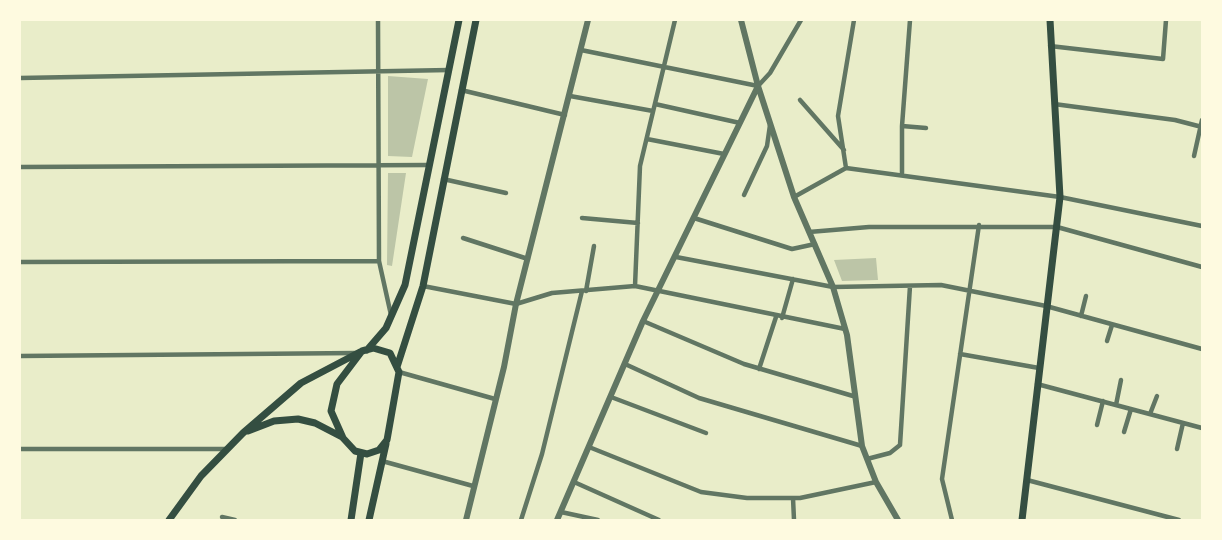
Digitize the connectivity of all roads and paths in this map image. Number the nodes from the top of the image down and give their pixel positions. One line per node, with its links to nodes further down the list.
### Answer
1 (378, 20): 15 (street)
2 (459, 20): 16 (main road)
3 (476, 20): 19 (main road)
4 (588, 20): 13 (street)
5 (675, 20): 14 (street)
6 (741, 20): 18 (street)
7 (801, 20): 18 (street)
8 (854, 20): 33 (street)
9 (910, 20): 29 (street)
10 (1050, 20): 12 (main road)
11 (1166, 20): 12 (street)
12 (1050, 46): 23 (main road)
13 (581, 50): 14 (street); 20 (street)
14 (663, 69): 18 (street); 22 (street)
15 (378, 70): 16 (street); 17 (street); 37 (street)
16 (449, 70): 36 (main road)
17 (20, 78)
18 (758, 86): 27 (street); 28 (street)
19 (461, 90): 25 (street); 41 (main road)
20 (570, 96): 24 (street); 25 (street)
21 (800, 99): 33 (street)
22 (655, 104): 24 (street); 27 (street)
23 (1054, 104): 30 (street); 45 (main road)
24 (653, 111): 32 (street)
25 (565, 115): 57 (street)
26 (1203, 120): 30 (street)
27 (740, 123): 34 (street)
28 (771, 124): 43 (street); 44 (street)
29 (902, 126): 31 (street); 40 (street)
30 (1202, 126): 35 (street)
31 (926, 128)
32 (647, 139): 34 (street); 48 (street)
33 (843, 150): 39 (street)
34 (724, 154): 47 (street)
35 (1194, 156)
36 (429, 165): 37 (street); 73 (main road)
37 (378, 166): 38 (street); 58 (street)
38 (20, 167)
39 (846, 168): 40 (street); 44 (street)
40 (902, 175): 45 (street)
41 (443, 179): 42 (street); 62 (main road)
42 (506, 193)
43 (744, 195)
44 (794, 197): 52 (street)
45 (1060, 197): 50 (street); 51 (main road)
46 (582, 218): 48 (street)
47 (694, 218): 54 (street); 56 (street)
48 (638, 223): 63 (street)
49 (979, 225): 51 (street); 52 (street); 68 (street)
50 (1203, 226)
51 (1057, 227): 60 (street); 71 (main road)
52 (809, 232): 54 (street)
53 (463, 238): 57 (street)
54 (814, 244): 65 (street)
55 (594, 246): 67 (street)
56 (676, 257): 61 (street); 66 (street)
57 (528, 259): 70 (street)
58 (379, 261): 59 (street); 73 (street)
59 (20, 262)
60 (1203, 267)
61 (793, 279): 65 (street); 74 (street)
62 (423, 286): 70 (street); 85 (main road)
63 (635, 286): 66 (street); 67 (street)
64 (910, 286): 65 (street); 68 (street); 111 (street)
65 (832, 287): 77 (street)
66 (659, 290): 74 (street); 75 (street)
67 (584, 291): 70 (street); 125 (street)
68 (969, 291): 71 (street); 81 (street)
69 (1086, 296): 72 (street)
70 (516, 304): 92 (street)
71 (1046, 306): 72 (street); 84 (main road)
72 (1081, 316): 76 (street)
73 (392, 317): 80 (main road)
74 (779, 317): 77 (street); 86 (street)
75 (643, 321): 83 (street); 86 (street)
76 (1112, 325): 78 (street); 79 (street)
77 (845, 329): 89 (street)
78 (1107, 341)
79 (1203, 349)
80 (362, 351): 82 (street); 85 (main road); 101 (main road); 103 (main road)
81 (960, 354): 84 (street); 131 (street)
82 (20, 356)
83 (625, 364): 91 (street); 105 (street)
84 (1039, 368): 88 (main road)
85 (398, 369): 92 (street); 104 (main road)
86 (759, 369): 89 (street)
87 (1121, 381): 94 (street)
88 (1038, 384): 93 (street); 113 (main road)
89 (853, 396): 105 (street)
90 (1157, 396): 96 (street)
91 (611, 397): 102 (street); 106 (street)
92 (495, 399): 116 (street)
93 (1103, 401): 94 (street); 98 (street)
94 (1116, 405): 95 (street)
95 (1131, 408): 96 (street); 100 (street)
96 (1150, 414): 97 (street)
97 (1183, 423): 99 (street); 109 (street)
98 (1097, 425)
99 (1203, 428)
100 (1124, 432)
101 (243, 433): 103 (main road); 108 (main road)
102 (706, 433)
103 (343, 438): 110 (main road)
104 (387, 440): 110 (main road); 112 (main road)
105 (862, 446): 111 (street)
106 (590, 447): 114 (street); 117 (street)
107 (20, 449): 108 (street)
108 (225, 449): 120 (main road)
109 (1177, 449)
110 (361, 453): 122 (main road)
111 (867, 459): 115 (street)
112 (382, 461): 116 (street); 123 (main road)
113 (1027, 480): 132 (main road); 133 (street)
114 (574, 482): 118 (street); 128 (street)
115 (876, 482): 117 (street); 130 (street)
116 (473, 486): 124 (street)
117 (793, 498): 129 (street)
118 (561, 512): 126 (street); 127 (street)
119 (222, 517): 121 (street)
120 (169, 520)
121 (235, 520)
122 (351, 520)
123 (369, 520)
124 (466, 520)
125 (521, 520)
126 (557, 520)
127 (598, 520)
128 (659, 520)
129 (794, 520)
130 (898, 520)
131 (952, 520)
132 (1022, 520)
133 (1179, 520)

